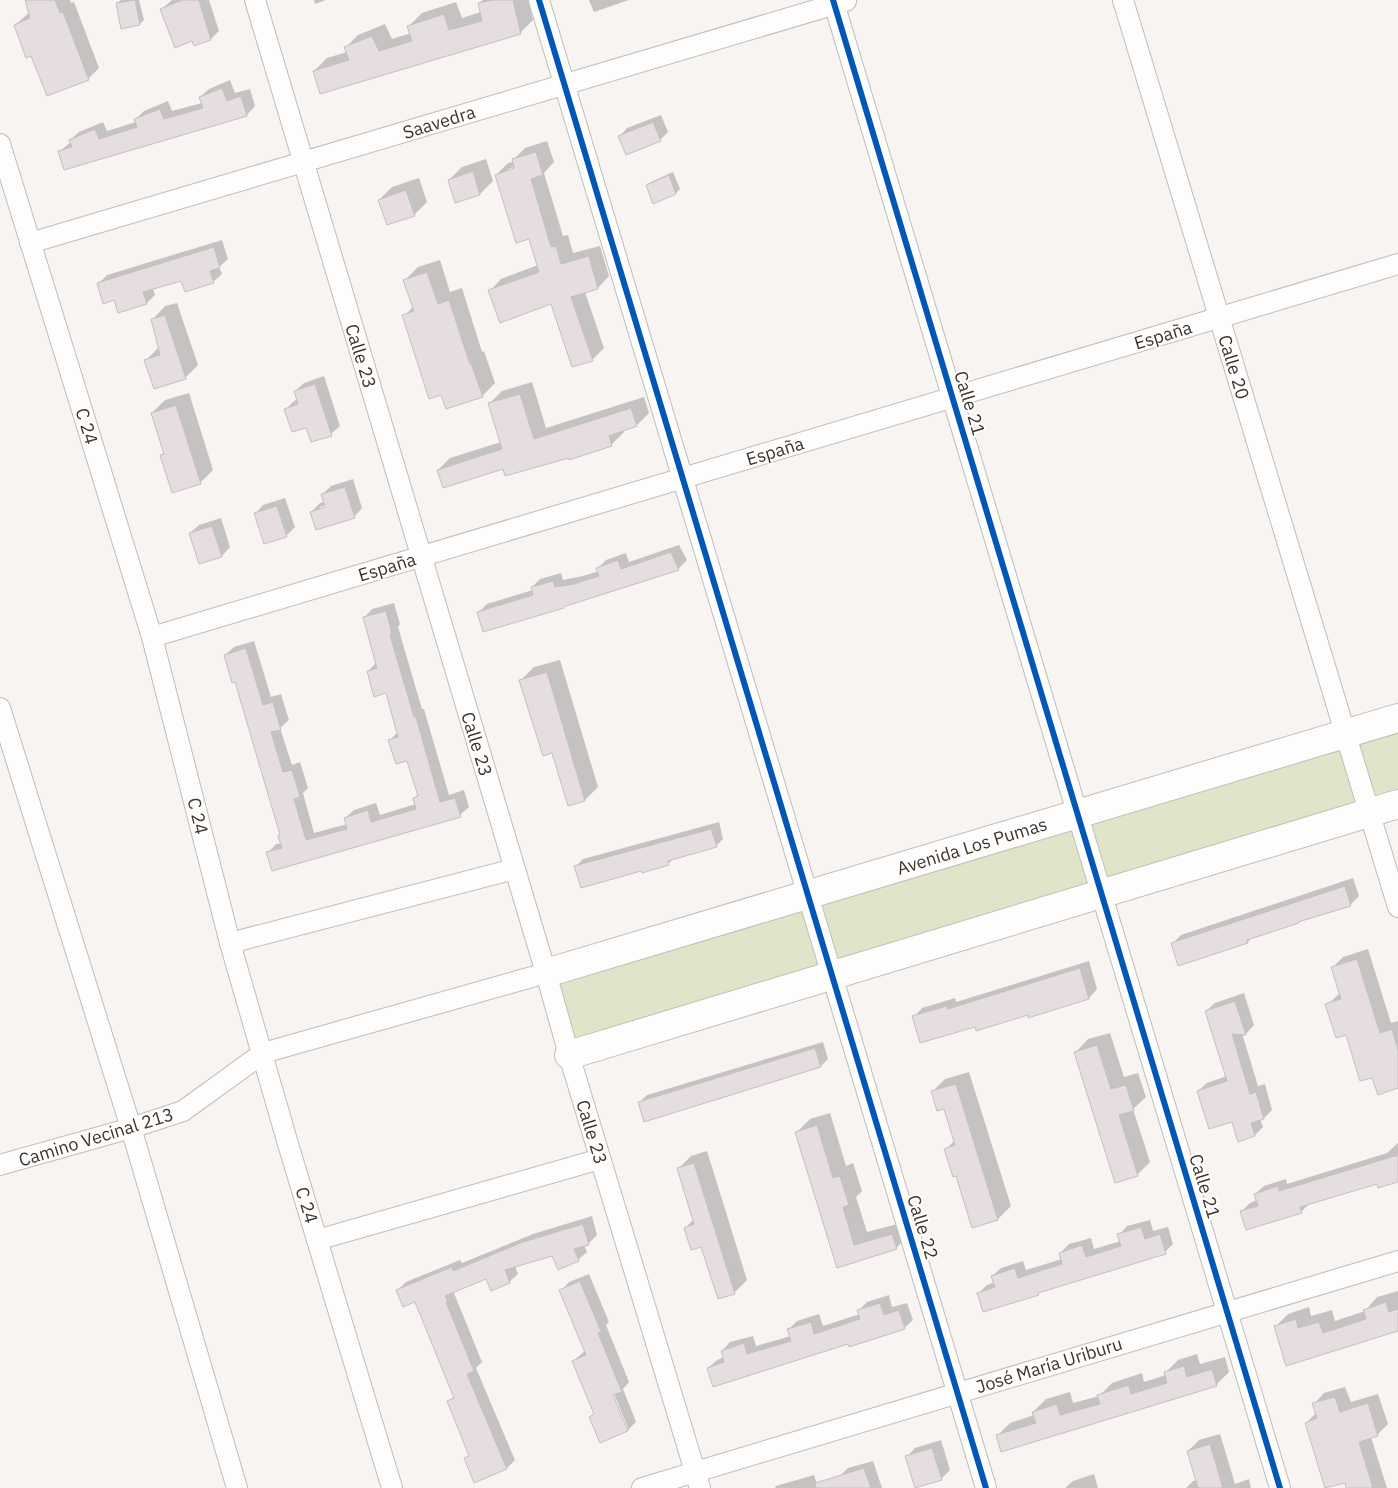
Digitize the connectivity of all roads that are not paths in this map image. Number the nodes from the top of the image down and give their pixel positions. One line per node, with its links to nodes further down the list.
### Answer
1 (255, 0): 7 (street, Calle 23)
2 (539, 0): 5 (street, Calle 22)
3 (1123, 0): 10 (street, Calle 20)
4 (839, 1): 5 (street, Saavedra); 11 (street, Calle 21)
5 (564, 84): 7 (street, Saavedra); 12 (street, Calle 22)
6 (0, 144): 8 (street, C 24)
7 (303, 162): 8 (street, Saavedra); 13 (street, Calle 23)
8 (30, 243): 14 (street, C 24)
9 (1398, 264): 10 (street, España)
10 (1219, 318): 11 (street, España); 17 (street, Calle 20)
11 (953, 398): 12 (street, España); 20 (street, Calle 21)
12 (682, 479): 13 (street, España); 23 (street, Calle 22)
13 (422, 556): 14 (street, España); 21 (street, Calle 23)
14 (152, 637): 25 (street, C 24)
15 (0, 708): 30 (street)
16 (1398, 718): 17 (main road, Avenida Los Pumas)
17 (1344, 734): 19 (street, Calle 20); 20 (main road, Avenida Los Pumas)
18 (1398, 804): 19 (main road)
19 (1370, 812): 22 (main road); 24 (street)
20 (1078, 814): 22 (street, Calle 21); 23 (main road, Avenida Los Pumas)
21 (514, 869): 25 (street); 26 (street, Calle 23)
22 (1101, 892): 27 (main road); 35 (street, Calle 21)
23 (807, 895): 26 (main road, Avenida Los Pumas); 27 (street, Calle 22)
24 (1398, 907)
25 (230, 942): 28 (street, C 24)
26 (546, 973): 28 (street); 29 (street, Calle 23)
27 (832, 974): 29 (main road); 36 (street, Calle 22)
28 (263, 1053): 30 (street, Camino Vecinal 213); 33 (street, C 24)
29 (569, 1055): 31 (street, Calle 23)
30 (131, 1128): 32 (street, Camino Vecinal 213); 38 (street)
31 (600, 1159): 33 (street); 37 (street, Calle 23)
32 (0, 1165)
33 (318, 1240): 39 (street, C 24)
34 (1398, 1261): 35 (street, José María Uriburu)
35 (1227, 1312): 36 (street, José María Uriburu); 42 (street, Calle 21)
36 (958, 1393): 37 (street, José María Uriburu); 41 (street, Calle 22)
37 (697, 1480): 40 (street, José María Uriburu)
38 (237, 1488)
39 (392, 1488)
40 (642, 1488)
41 (986, 1488)
42 (1280, 1488)

